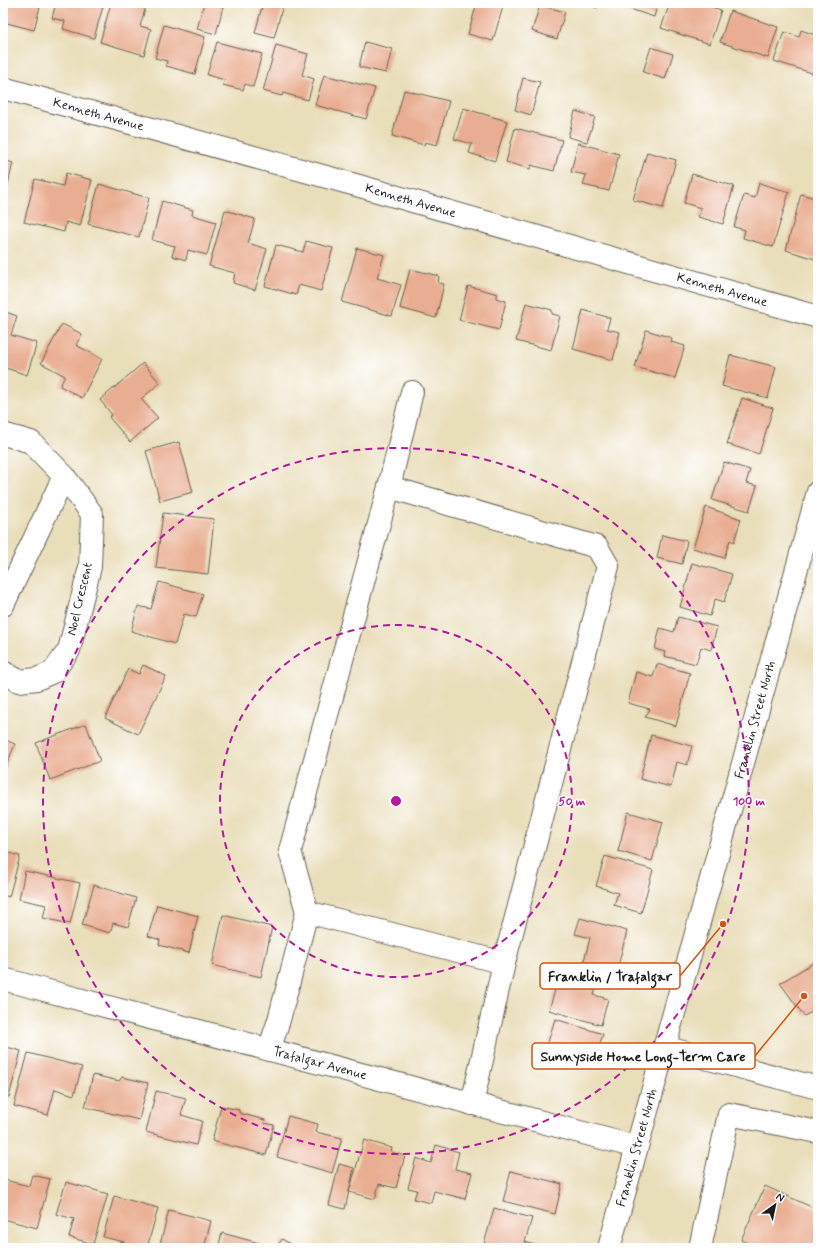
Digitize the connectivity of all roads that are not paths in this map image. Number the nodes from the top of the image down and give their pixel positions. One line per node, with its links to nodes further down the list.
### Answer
1 (3, 88): 2 (street, Kenneth Avenue)
2 (818, 317)
3 (412, 392): 6 (street)
4 (3, 434): 5 (street, Noel Crescent)
5 (64, 476): 8 (street); 9 (street, Noel Crescent)
6 (389, 487): 10 (street); 11 (street)
7 (818, 492): 13 (street, Franklin Street North)
8 (3, 605)
9 (3, 672)
10 (306, 912): 11 (street); 14 (street)
11 (504, 963): 16 (street)
12 (3, 979): 14 (street, Trafalgar Avenue)
13 (664, 1047): 15 (street); 18 (street, Franklin Street North)
14 (269, 1050): 16 (street, Trafalgar Avenue)
15 (818, 1088)
16 (472, 1104): 18 (street, Trafalgar Avenue)
17 (818, 1132): 20 (street)
18 (636, 1148): 19 (street, Franklin Street North)
19 (609, 1248)
20 (700, 1248)

